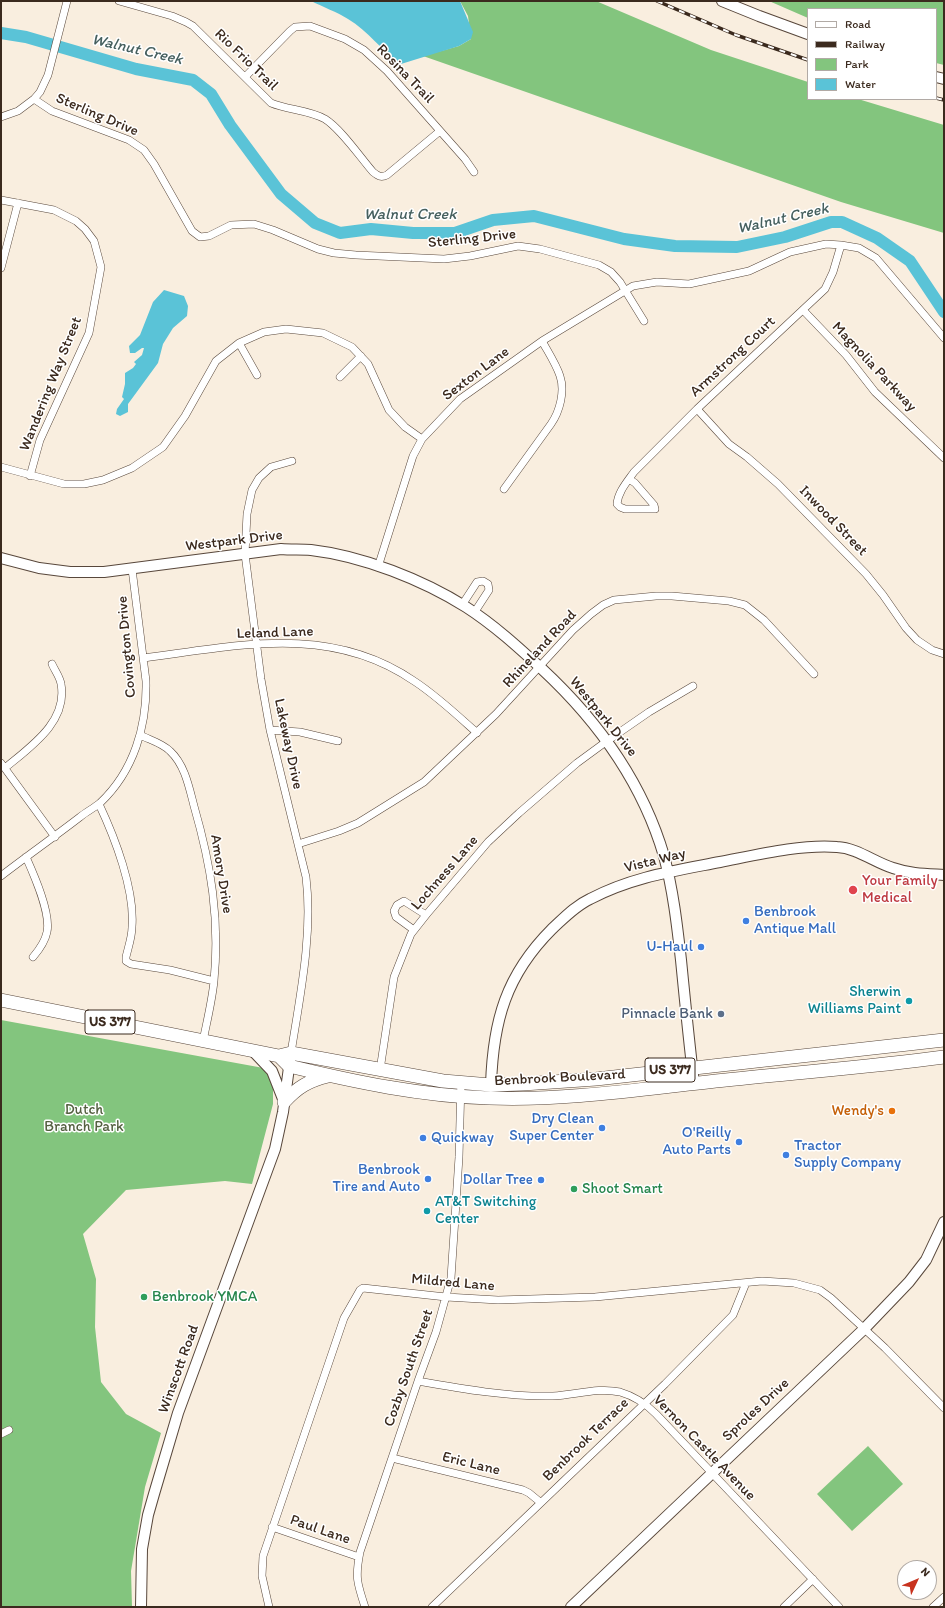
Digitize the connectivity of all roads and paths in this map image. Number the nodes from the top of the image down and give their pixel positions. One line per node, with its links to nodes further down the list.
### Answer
1 (67, 1): 6 (street)
2 (119, 1): 5 (street, Rio Frio Trail)
3 (722, 1): 4 (street)
4 (807, 34)
5 (245, 77): 8 (street, Rio Frio Trail); 8 (street, Rosina Trail)
6 (34, 99): 7 (street); 14 (street, Sterling Drive)
7 (1, 117)
8 (440, 131): 9 (street, Rosina Trail)
9 (474, 172)
10 (1, 200): 11 (street, Wandering Way Street)
11 (18, 203): 13 (street); 28 (street, Wandering Way Street)
12 (841, 245): 14 (street); 15 (street, Armstrong Court); 17 (street)
13 (1, 268)
14 (625, 290): 16 (street); 18 (street, Sexton Lane)
15 (802, 310): 23 (street, Armstrong Court); 25 (street, Magnolia Parkway)
16 (644, 321)
17 (944, 338)
18 (542, 341): 24 (street, Sexton Lane); 30 (street)
19 (239, 343): 20 (street); 21 (street); 28 (street)
20 (361, 356): 22 (street); 24 (street)
21 (257, 375)
22 (340, 378)
23 (697, 409): 29 (street, Armstrong Court); 38 (street, Inwood Street)
24 (422, 439): 33 (street, Sexton Lane)
25 (944, 458)
26 (292, 462): 31 (street, Lakeway Drive)
27 (1, 467): 28 (street)
28 (30, 476)
29 (629, 479): 29 (street, Armstrong Court)
30 (504, 489)
31 (245, 554): 33 (street, Westpark Drive); 34 (street, Westpark Drive); 37 (street, Lakeway Drive)
32 (1, 558): 34 (street, Westpark Drive)
33 (378, 567): 35 (street, Westpark Drive)
34 (132, 570): 39 (street, Covington Drive)
35 (462, 605): 36 (street, Westpark Drive); 36 (street)
36 (474, 613): 41 (street, Westpark Drive)
37 (257, 644): 39 (street, Leland Lane); 44 (street, Lakeway Drive); 45 (street, Leland Lane)
38 (944, 654)
39 (144, 658): 46 (street, Covington Drive)
40 (52, 664): 49 (street)
41 (540, 667): 42 (street, Rhineland Road); 45 (street, Rhineland Road); 48 (street, Westpark Drive)
42 (814, 674)
43 (693, 686): 48 (street, Lochness Lane)
44 (270, 730): 47 (street); 52 (street, Lakeway Drive)
45 (477, 733): 52 (street, Rhineland Road)
46 (140, 735): 50 (street, Covington Drive); 60 (street, Amory Drive)
47 (338, 741)
48 (607, 741): 54 (street, Westpark Drive); 57 (street, Lochness Lane)
49 (3, 766): 51 (street)
50 (99, 804): 51 (street, Covington Drive); 60 (street)
51 (55, 837): 53 (street, Covington Drive)
52 (298, 844): 65 (street, Lakeway Drive)
53 (26, 857): 56 (street, Covington Drive); 59 (street)
54 (668, 871): 55 (street, Vista Way); 68 (street, Westpark Drive); 73 (street, Vista Way)
55 (944, 874)
56 (1, 876)
57 (426, 915): 58 (street, Lochness Lane); 58 (street)
58 (414, 930): 69 (street, Lochness Lane)
59 (33, 957)
60 (214, 981): 63 (street, Amory Drive)
61 (1, 1000): 63 (highway, Benbrook Boulevard / US 377)
62 (944, 1040): 68 (highway, Benbrook Boulevard / US 377)
63 (203, 1041): 64 (highway, Benbrook Boulevard / US 377)
64 (253, 1051): 65 (highway, Benbrook Boulevard / US 377); 75 (street)
65 (285, 1054): 67 (highway); 69 (highway, Benbrook Boulevard / US 377)
66 (944, 1057): 72 (highway, Benbrook Boulevard / US 377)
67 (289, 1066): 70 (highway, Benbrook Boulevard / US 377); 75 (street, Winscott Road)
68 (692, 1067): 72 (street, Westpark Drive); 73 (highway, Benbrook Boulevard / US 377)
69 (380, 1070): 71 (highway, Benbrook Boulevard / US 377)
70 (329, 1075): 74 (highway, Benbrook Boulevard / US 377); 75 (highway)
71 (461, 1082): 73 (highway, Benbrook Boulevard / US 377); 74 (street, Cozby South Street)
72 (694, 1083): 74 (highway, Benbrook Boulevard / US 377)
73 (491, 1085)
74 (460, 1096): 78 (street, Cozby South Street)
75 (284, 1102): 92 (street, Winscott Road)
76 (944, 1222): 79 (street, Sproles Drive)
77 (746, 1283): 78 (street, Mildred Lane); 79 (street, Mildred Lane); 81 (street, Benbrook Terrace)
78 (446, 1297): 80 (street, Cozby South Street); 88 (street, Mildred Lane)
79 (864, 1328): 82 (street, Mildred Lane); 86 (street, Sproles Drive)
80 (418, 1381): 81 (street, Vernon Castle Avenue); 85 (street, Cozby South Street)
81 (644, 1403): 86 (street, Vernon Castle Avenue); 87 (street, Benbrook Terrace)
82 (944, 1408)
83 (9, 1430): 84 (street)
84 (1, 1434)
85 (392, 1458): 87 (street, Eric Lane); 89 (street, Cozby South Street)
86 (712, 1472): 90 (street, Vernon Castle Avenue); 96 (street, Sproles Drive)
87 (540, 1502): 95 (street, Benbrook Terrace)
88 (272, 1527): 89 (street, Paul Lane); 93 (street, Mildred Lane)
89 (359, 1557): 94 (street, Cozby South Street)
90 (813, 1579): 97 (street); 98 (street, Vernon Castle Avenue)
91 (944, 1597): 99 (street)
92 (141, 1607)
93 (269, 1607)
94 (365, 1607)
95 (432, 1607)
96 (571, 1607)
97 (784, 1607)
98 (839, 1607)
99 (933, 1607)

